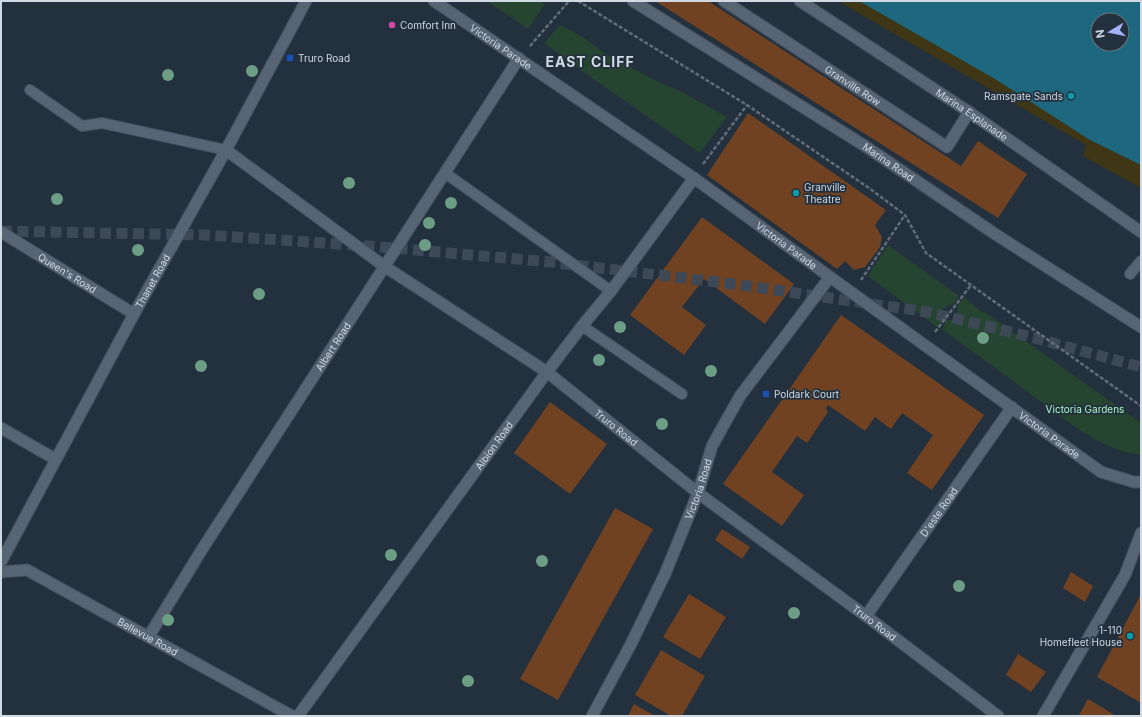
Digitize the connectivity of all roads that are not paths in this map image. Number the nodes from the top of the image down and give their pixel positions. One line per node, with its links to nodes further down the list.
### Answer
1 (306, 1): 9 (street, Thanet Road)
2 (434, 1): 6 (street, Victoria Parade)
3 (634, 1): 21 (street, Marina Road)
4 (724, 1): 8 (street, Granville Row)
5 (800, 1): 8 (street, Marina Esplanade)
6 (519, 58): 10 (street, Albert Road); 11 (street, Victoria Parade)
7 (30, 90): 9 (lane)
8 (969, 112): 13 (street, Marina Esplanade)
9 (226, 150): 15 (street, Truro Road); 19 (street, Thanet Road)
10 (445, 173): 15 (street, Albert Road); 18 (lane)
11 (694, 178): 17 (street, Victoria Parade); 18 (street, Albion Road)
12 (1, 232): 19 (street, Queen's Road)
13 (1141, 232)
14 (1141, 261): 16 (lane)
15 (384, 266): 22 (street, Truro Road); 33 (street, Albert Road)
16 (1130, 274)
17 (830, 277): 24 (street, Victoria Parade); 28 (street, Victoria Road)
18 (612, 291): 20 (street, Albion Road)
19 (134, 314): 26 (street, Thanet Road)
20 (582, 326): 22 (street, Albion Road); 23 (lane)
21 (1141, 327)
22 (547, 372): 28 (street, Truro Road); 35 (street, Albion Road)
23 (682, 394)
24 (1012, 407): 27 (street, Victoria Parade); 32 (street, D'este Road)
25 (1, 428): 26 (street)
26 (55, 459): 30 (street, Thanet Road)
27 (1141, 482)
28 (698, 493): 32 (street, Truro Road); 36 (street, Victoria Road)
29 (1141, 533): 38 (street)
30 (1, 562)
31 (1, 572): 33 (street, Bellevue Road)
32 (866, 616): 37 (street, Truro Road)
33 (149, 636): 34 (street, Bellevue Road)
34 (292, 716)
35 (298, 716)
36 (592, 716)
37 (998, 716)
38 (1043, 716)

